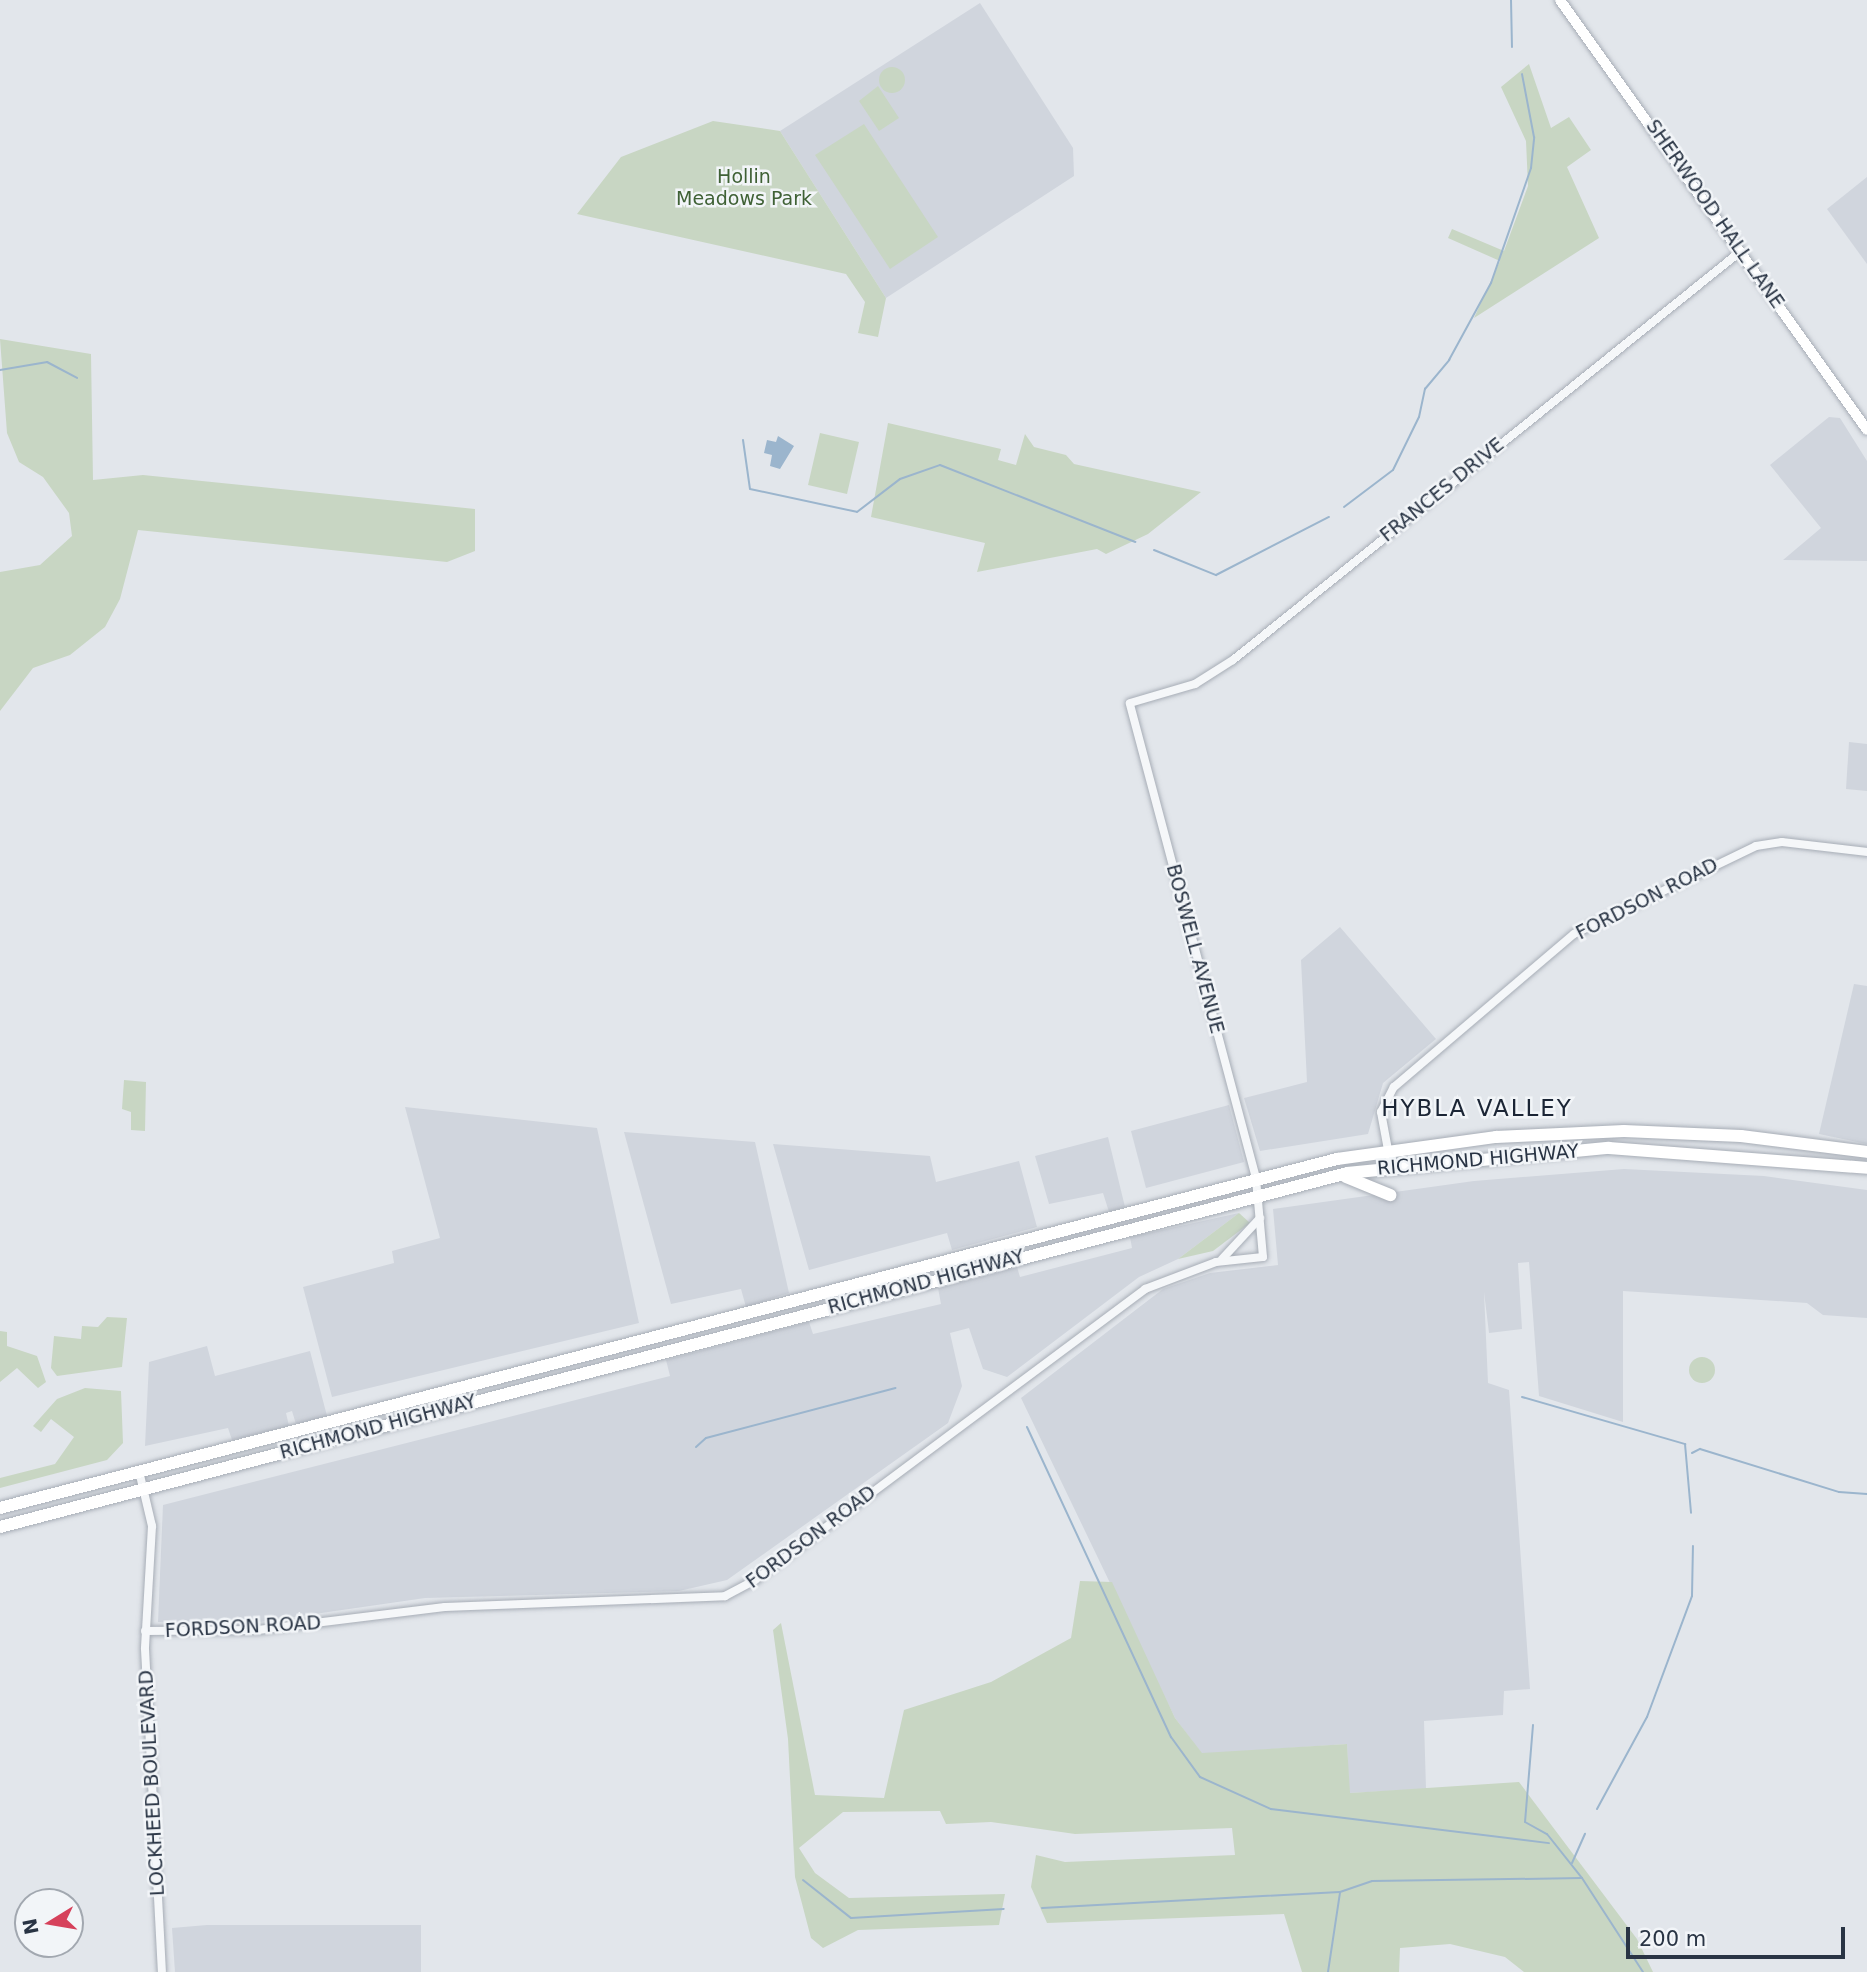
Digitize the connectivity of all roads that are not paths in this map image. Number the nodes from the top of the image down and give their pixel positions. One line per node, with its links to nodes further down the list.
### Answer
1 (1560, 0): 2 (main road, SHERWOOD HALL LANE)
2 (1741, 251): 3 (main road, SHERWOOD HALL LANE); 4 (street, FRANCES DRIVE)
3 (1867, 430)
4 (1130, 704): 11 (street, BOSWELL AVENUE)
5 (1867, 852): 6 (street, FORDSON ROAD)
6 (1388, 1150): 7 (highway, RICHMOND HIGHWAY); 8 (street, FORDSON ROAD); 11 (highway, RICHMOND HIGHWAY)
7 (1867, 1152)
8 (1391, 1166): 9 (highway, RICHMOND HIGHWAY); 10 (highway, RICHMOND HIGHWAY)
9 (1867, 1168)
10 (1332, 1177): 12 (highway, RICHMOND HIGHWAY); 13 (highway)
11 (1256, 1178): 12 (street, BOSWELL AVENUE); 16 (highway, RICHMOND HIGHWAY)
12 (1259, 1194): 14 (street, FORDSON ROAD); 17 (highway, RICHMOND HIGHWAY)
13 (1391, 1195)
14 (1261, 1216): 15 (street); 15 (street, FORDSON ROAD)
15 (1216, 1262): 20 (street, FORDSON ROAD)
16 (139, 1471): 17 (street, LOCKHEED BOULEVARD); 18 (highway, RICHMOND HIGHWAY)
17 (144, 1488): 19 (highway, RICHMOND HIGHWAY); 20 (street, LOCKHEED BOULEVARD)
18 (0, 1507)
19 (0, 1527)
20 (145, 1632): 21 (street, LOCKHEED BOULEVARD)
21 (162, 1972)

